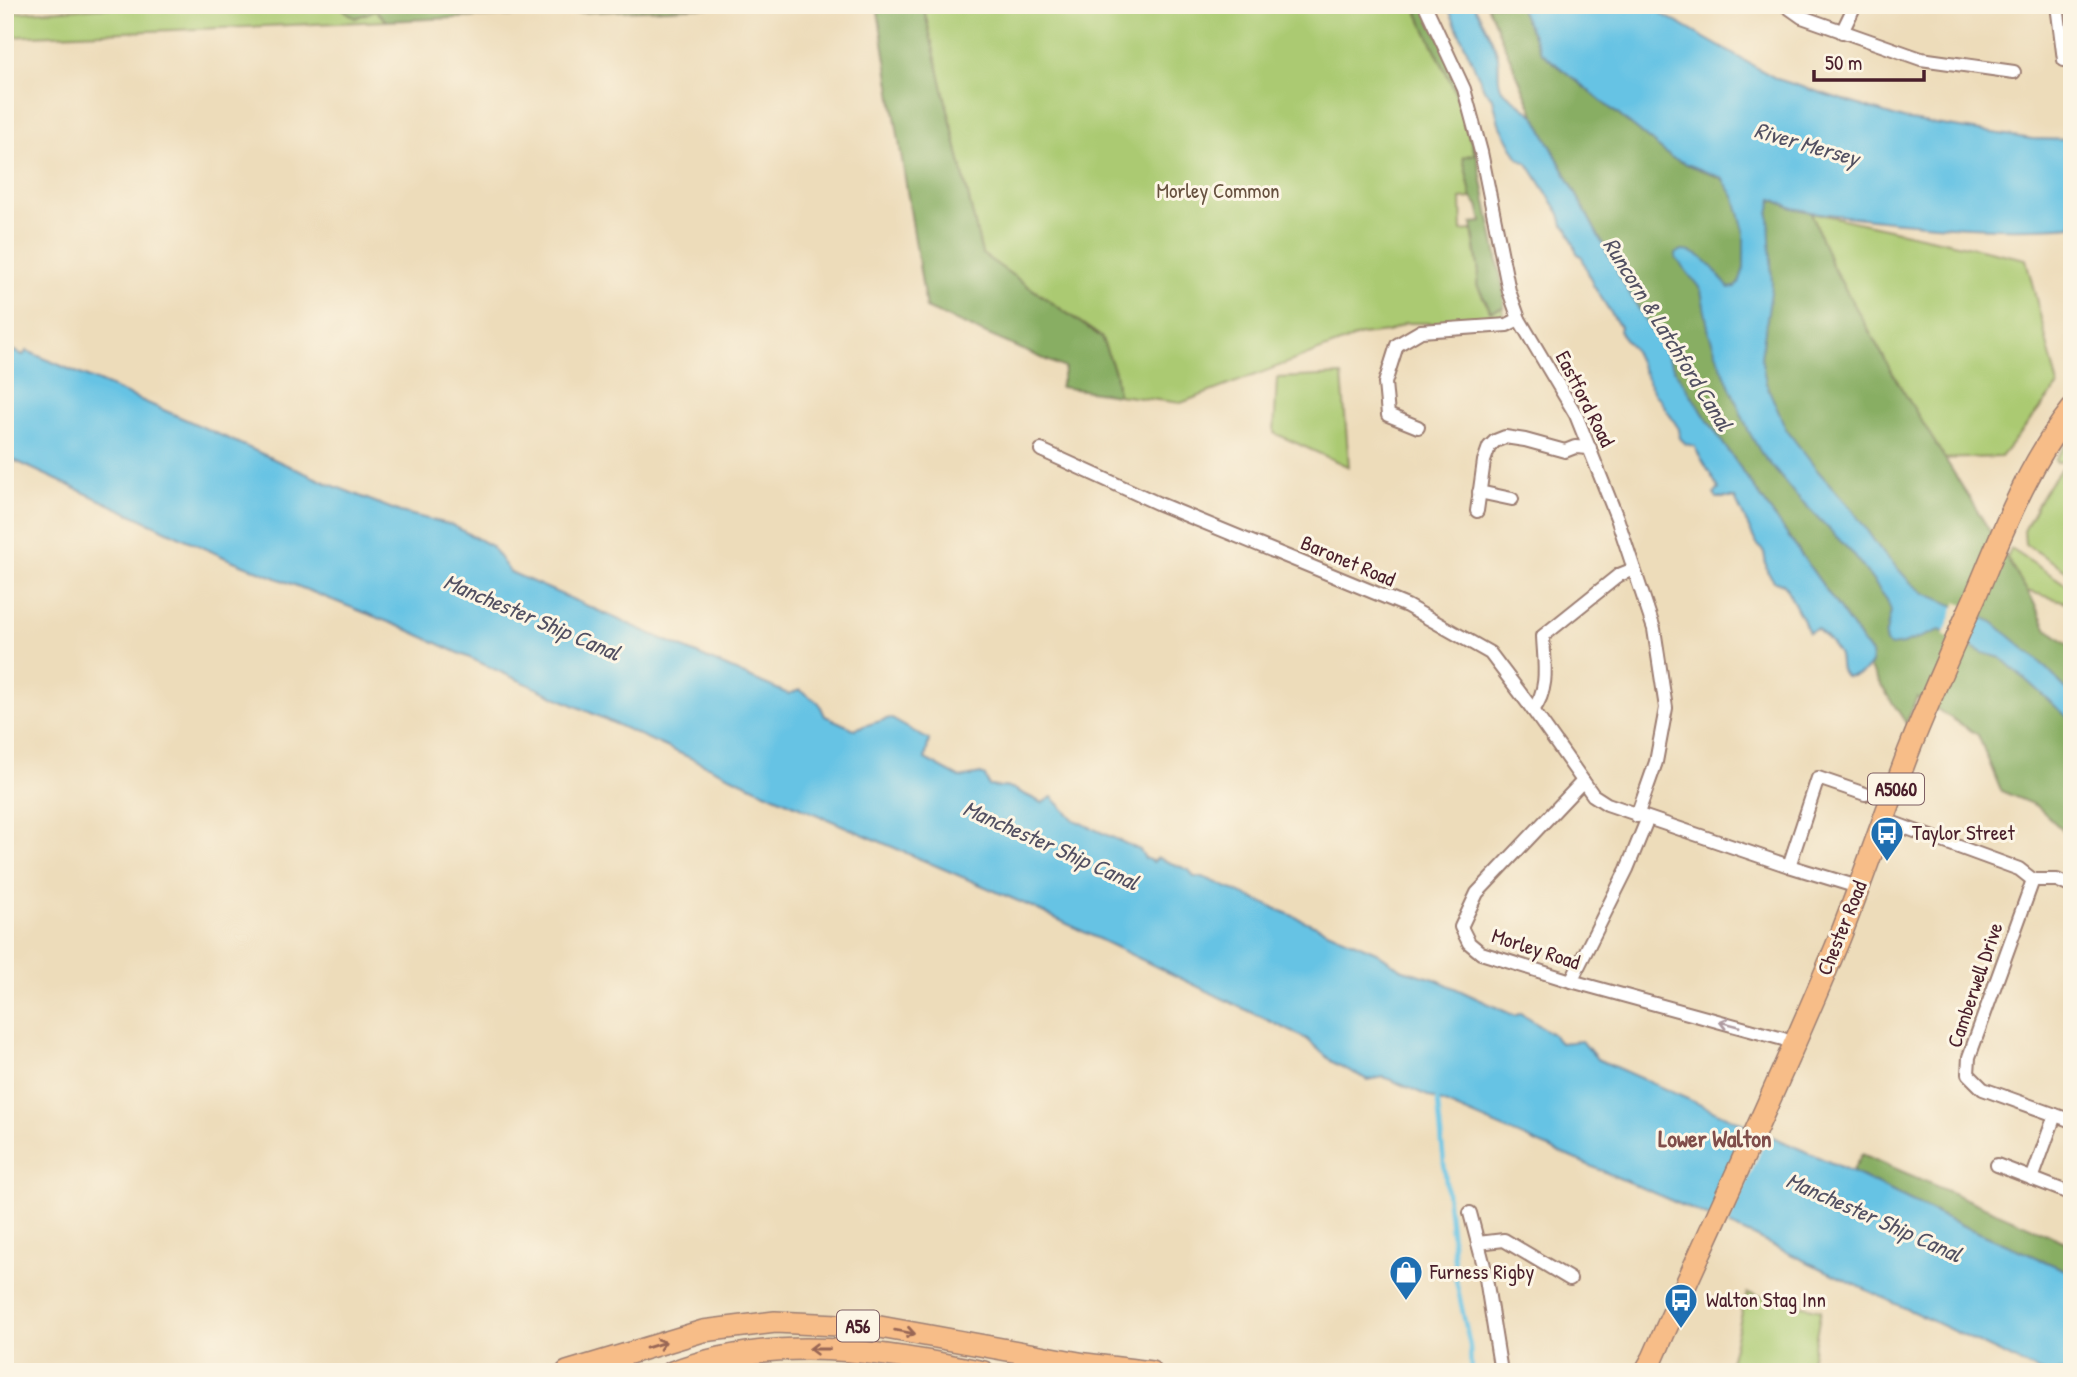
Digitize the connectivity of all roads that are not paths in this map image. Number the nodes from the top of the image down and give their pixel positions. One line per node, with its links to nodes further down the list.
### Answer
1 (1424, 5): 8 (street, Eastford Road)
2 (1786, 5): 5 (street)
3 (1855, 5): 5 (street)
4 (2057, 5): 6 (street)
5 (1842, 32): 7 (street)
6 (2064, 60)
7 (2014, 72)
8 (1519, 319): 10 (street); 11 (street, Eastford Road)
9 (2072, 409): 21 (highway, Chester Road / A5060)
10 (1418, 427)
11 (1590, 447): 13 (street); 16 (street, Eastford Road)
12 (1041, 450): 17 (street, Baronet Road)
13 (1479, 492): 14 (street); 15 (street)
14 (1512, 499)
15 (1477, 511)
16 (1634, 569): 17 (street); 20 (street, Eastford Road)
17 (1533, 710): 18 (street, Baronet Road)
18 (1583, 781): 20 (street); 26 (street, Morley Road)
19 (1865, 794): 22 (street)
20 (1642, 818): 22 (street); 26 (street, Eastford Road)
21 (1885, 820): 23 (street); 24 (highway, Chester Road / A5060)
22 (1789, 866): 24 (street)
23 (2033, 880): 25 (street); 28 (street, Camberwell Drive)
24 (1858, 887): 27 (highway, Chester Road / A5060)
25 (2072, 887)
26 (1571, 981): 27 (street, Morley Road, one-way to 26)
27 (1794, 1045): 41 (highway, Chester Road / A5060)
28 (2055, 1115): 29 (street, Camberwell Drive); 31 (street)
29 (2072, 1121)
30 (1997, 1165): 31 (street)
31 (2032, 1179): 32 (street)
32 (2072, 1194)
33 (1470, 1213): 34 (street)
34 (1478, 1243): 35 (street); 40 (street)
35 (1570, 1279)
36 (567, 1372): 39 (highway, A56, one-way to 39)
37 (672, 1372): 38 (highway, A56, one-way to 37)
38 (984, 1372)
39 (1151, 1372)
40 (1501, 1372)
41 (1645, 1372)

